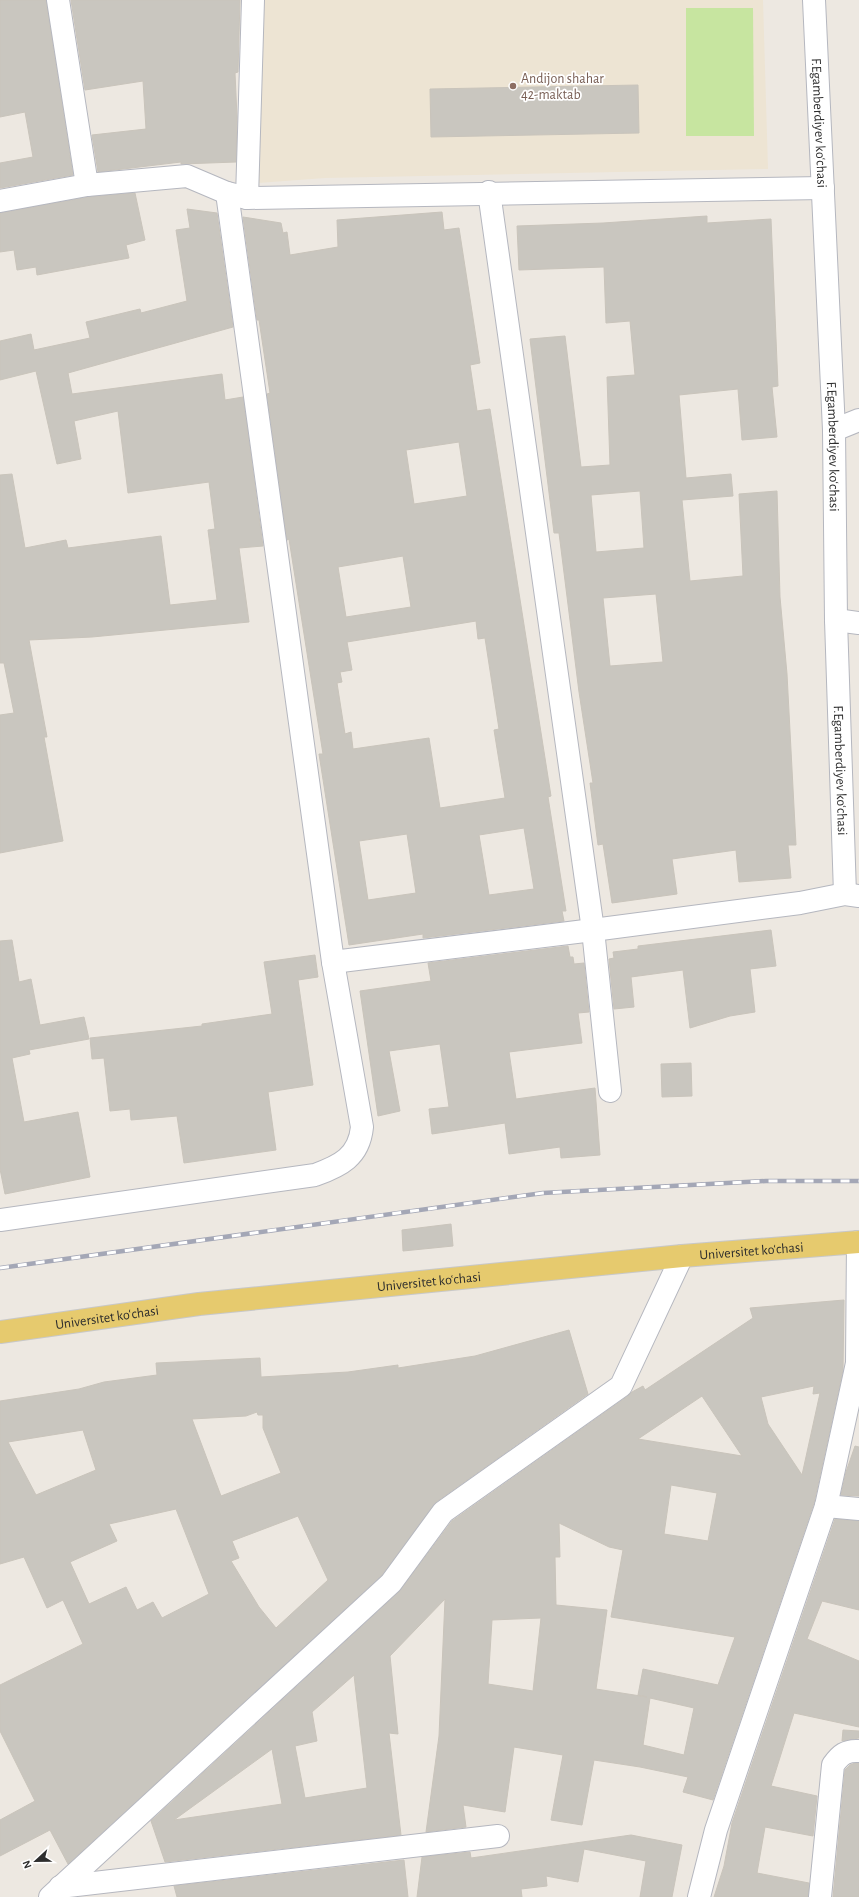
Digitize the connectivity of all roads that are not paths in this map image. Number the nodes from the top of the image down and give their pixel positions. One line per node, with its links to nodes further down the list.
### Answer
1 (58, 0): 4 (street)
2 (253, 0): 7 (street)
3 (814, 0): 5 (street, F.Egamberdiyev kо‘chasi)
4 (87, 185): 7 (street); 8 (street)
5 (824, 188): 6 (street); 10 (street, F.Egamberdiyev kо‘chasi)
6 (489, 192): 7 (street); 14 (street)
7 (237, 195): 15 (street)
8 (0, 201)
9 (859, 420): 10 (street)
10 (834, 430): 11 (street, F.Egamberdiyev kо‘chasi)
11 (836, 620): 12 (street); 13 (street, F.Egamberdiyev kо‘chasi)
12 (859, 623)
13 (852, 895): 14 (street)
14 (593, 930): 15 (street); 16 (street)
15 (333, 962): 17 (street)
16 (610, 1092)
17 (0, 1220)
18 (858, 1242): 19 (main road, Universitet kо‘chasi); 21 (street)
19 (682, 1256): 20 (main road, Universitet kо‘chasi); 25 (street)
20 (0, 1332)
21 (826, 1506): 22 (street); 26 (street)
22 (859, 1509)
23 (859, 1751): 27 (street)
24 (498, 1836): 25 (street)
25 (55, 1892)
26 (699, 1897)
27 (820, 1897)

